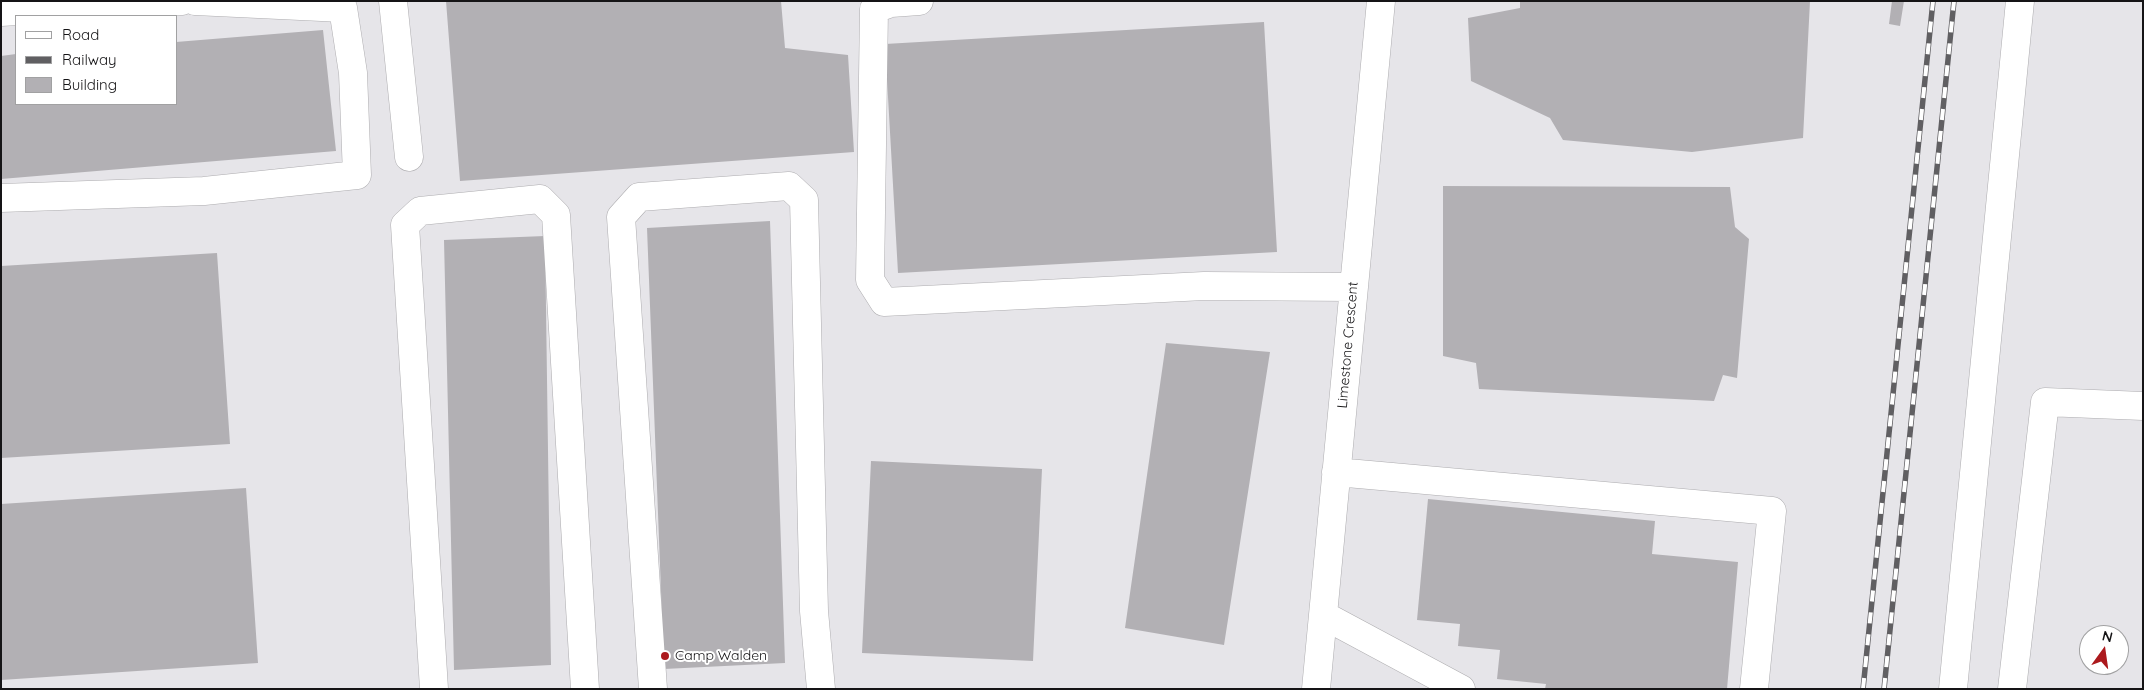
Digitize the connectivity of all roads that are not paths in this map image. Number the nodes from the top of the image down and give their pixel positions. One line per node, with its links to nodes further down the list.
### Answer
1 (182, 1): 7 (street)
2 (195, 1): 9 (street)
3 (393, 1): 8 (street)
4 (919, 1): 10 (street)
5 (2020, 1): 21 (street)
6 (1382, 2): 10 (street, Limestone Crescent)
7 (1, 12)
8 (409, 157)
9 (1, 198)
10 (1354, 287): 12 (street, Limestone Crescent)
11 (2143, 406): 22 (street)
12 (1336, 472): 13 (street, Limestone Crescent); 20 (street)
13 (1323, 615): 18 (street, Limestone Crescent); 19 (street)
14 (434, 689): 15 (street)
15 (585, 689)
16 (653, 689): 17 (street)
17 (821, 689)
18 (1316, 689)
19 (1460, 689)
20 (1754, 689)
21 (1953, 689)
22 (2012, 689)

